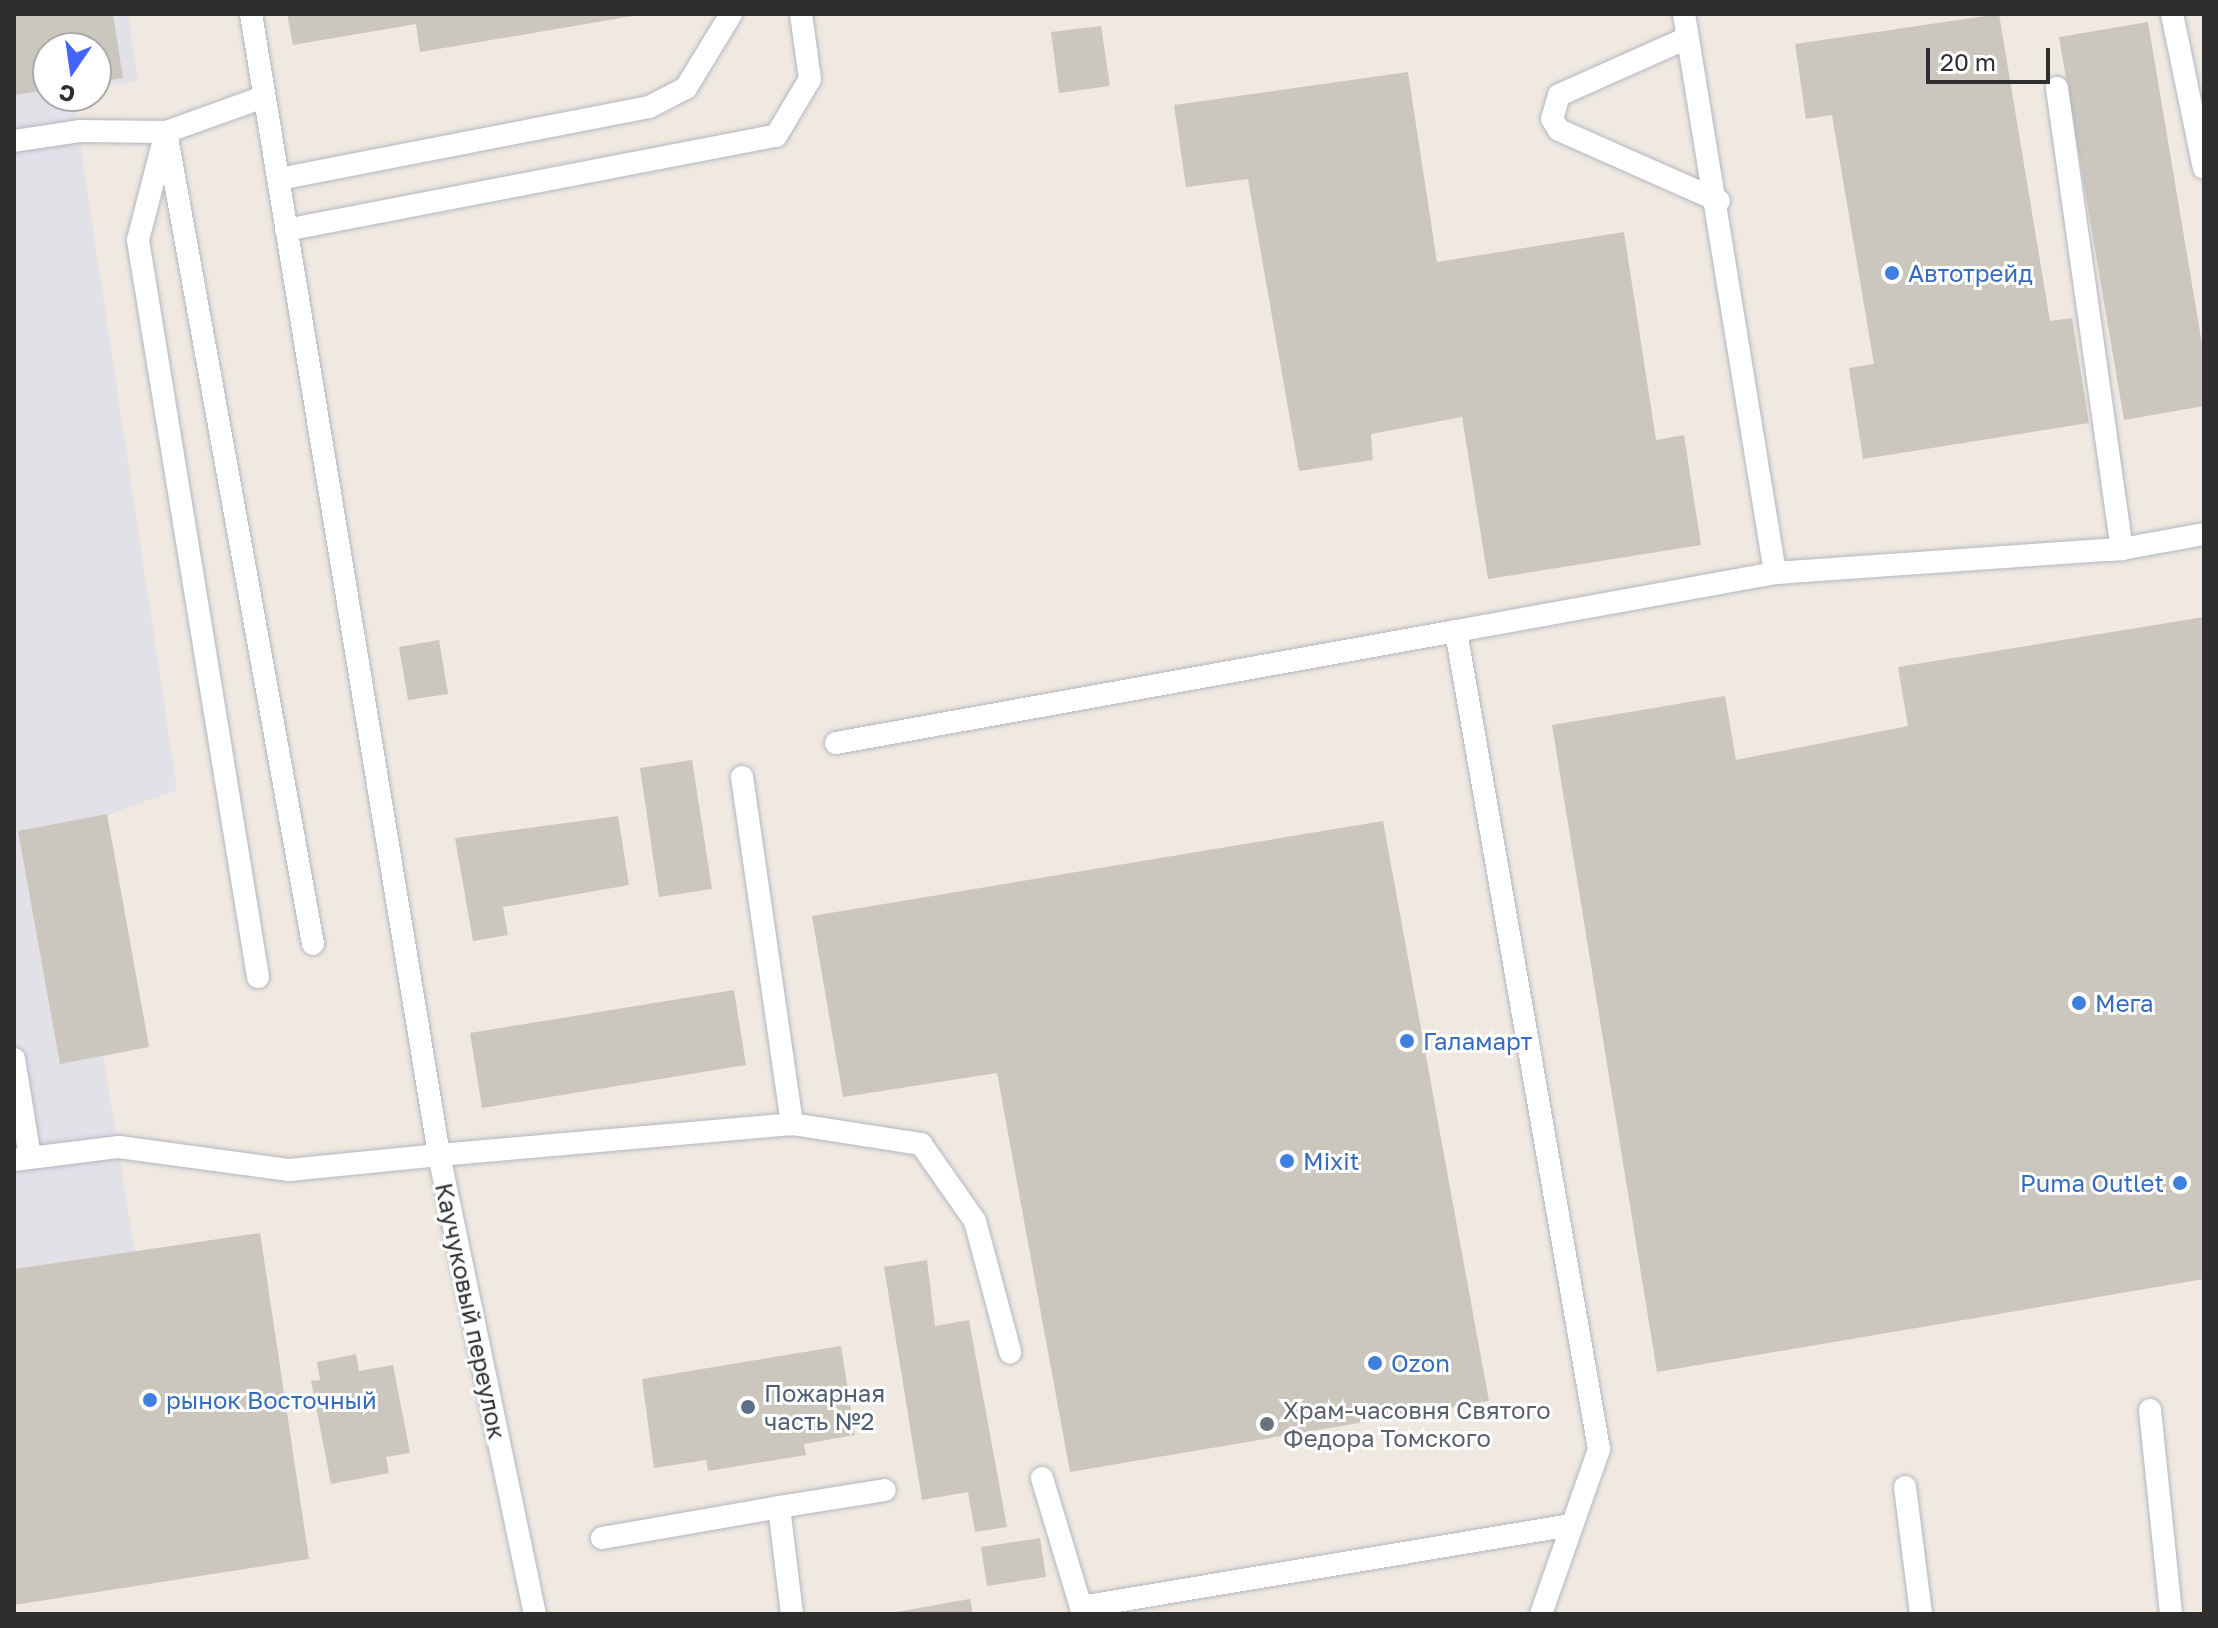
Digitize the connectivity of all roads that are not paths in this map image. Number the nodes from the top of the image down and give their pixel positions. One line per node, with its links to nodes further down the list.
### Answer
1 (251, 14): 8 (lane)
2 (731, 14): 12 (lane)
3 (801, 14): 14 (lane)
4 (1684, 14): 6 (lane)
5 (2172, 14): 11 (lane)
6 (1687, 38): 13 (lane); 13 (lane)
7 (2057, 88): 16 (lane)
8 (264, 97): 9 (lane); 12 (lane)
9 (166, 132): 10 (lane); 21 (lane); 22 (lane)
10 (14, 141)
11 (2204, 168)
12 (279, 179): 14 (lane)
13 (1719, 201): 17 (lane)
14 (286, 230): 25 (lane)
15 (2204, 534): 16 (lane)
16 (2122, 549): 17 (lane)
17 (1775, 573): 18 (lane)
18 (1456, 631): 19 (lane); 33 (lane)
19 (836, 743)
20 (742, 777): 24 (lane)
21 (313, 944)
22 (258, 977)
23 (14, 1059): 26 (lane)
24 (792, 1124): 25 (lane); 27 (lane)
25 (439, 1155): 26 (lane, Каучуковый переулок); 35 (lane, Каучуковый переулок)
26 (22, 1159)
27 (1010, 1352)
28 (2150, 1410): 39 (lane)
29 (1042, 1478): 33 (lane)
30 (1905, 1487): 38 (lane)
31 (885, 1490): 32 (lane)
32 (779, 1507): 34 (lane); 36 (lane)
33 (1571, 1525): 37 (lane)
34 (602, 1538)
35 (535, 1614)
36 (792, 1614)
37 (1541, 1614)
38 (1921, 1614)
39 (2171, 1614)

